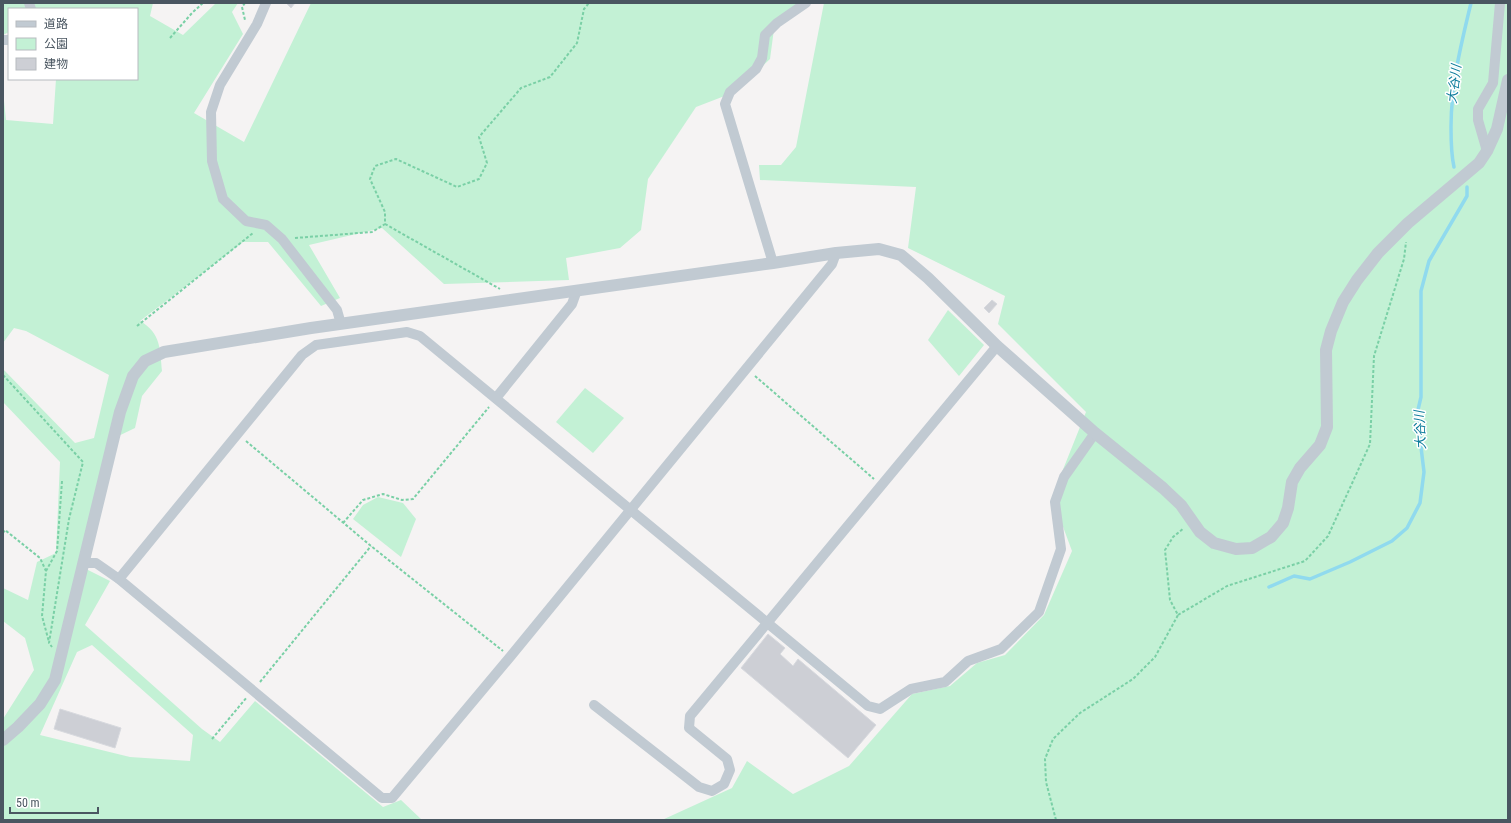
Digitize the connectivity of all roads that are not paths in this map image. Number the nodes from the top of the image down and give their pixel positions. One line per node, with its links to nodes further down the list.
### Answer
1 (266, 3): 9 (street)
2 (806, 3): 7 (street)
3 (1500, 3): 5 (street)
4 (1508, 80): 5 (street)
5 (1487, 150): 12 (street)
6 (836, 253): 7 (street); 10 (street); 13 (street)
7 (773, 263): 8 (street)
8 (577, 290): 9 (street); 11 (street)
9 (341, 324): 14 (street)
10 (997, 346): 12 (street); 16 (street)
11 (496, 398): 13 (street); 15 (street)
12 (1095, 433): 16 (street)
13 (630, 511): 15 (street); 16 (street)
14 (84, 562): 15 (street); 18 (street)
15 (119, 579)
16 (766, 622): 17 (street)
17 (594, 705)
18 (3, 740)

